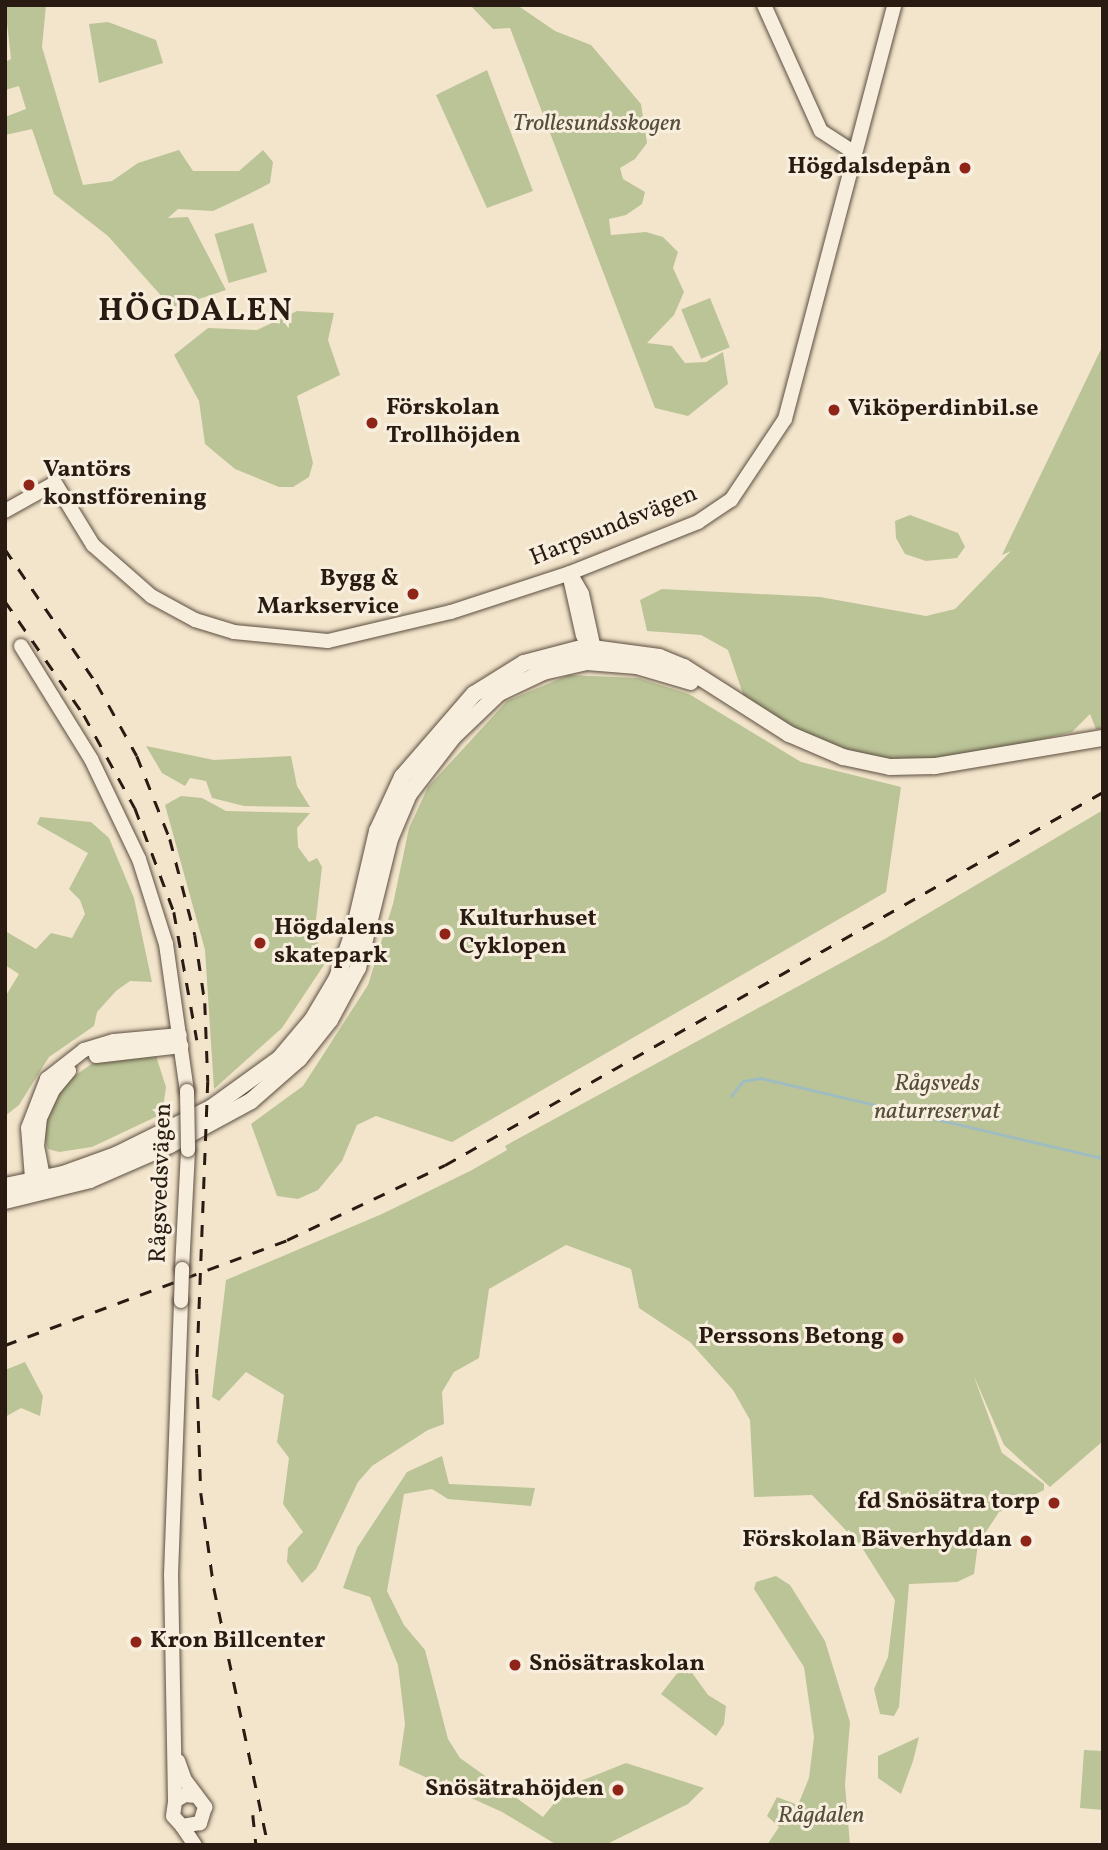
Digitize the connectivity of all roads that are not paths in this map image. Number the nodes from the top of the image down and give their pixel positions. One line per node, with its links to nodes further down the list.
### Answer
1 (764, 5): 3 (street)
2 (894, 5): 3 (street, Harpsundsvägen)
3 (853, 152): 5 (street, Harpsundsvägen)
4 (5, 511): 5 (street, Harpsundsvägen)
5 (570, 573): 7 (street)
6 (21, 646): 9 (street, Rågsvedsvägen)
7 (591, 655): 8 (main road); 11 (main road)
8 (1103, 738)
9 (181, 1040): 11 (street); 13 (street, Rågsvedsvägen, bridge)
10 (5, 1186): 11 (main road)
11 (38, 1186): 12 (main road)
12 (5, 1201)
13 (177, 1757): 14 (street, Rågsvedsvägen); 15 (street, Rågsvedsvägen)
14 (196, 1796): 15 (street); 16 (street)
15 (175, 1801): 17 (street)
16 (200, 1823): 17 (street); 19 (street)
17 (182, 1826): 18 (street)
18 (195, 1845)
19 (205, 1845)

